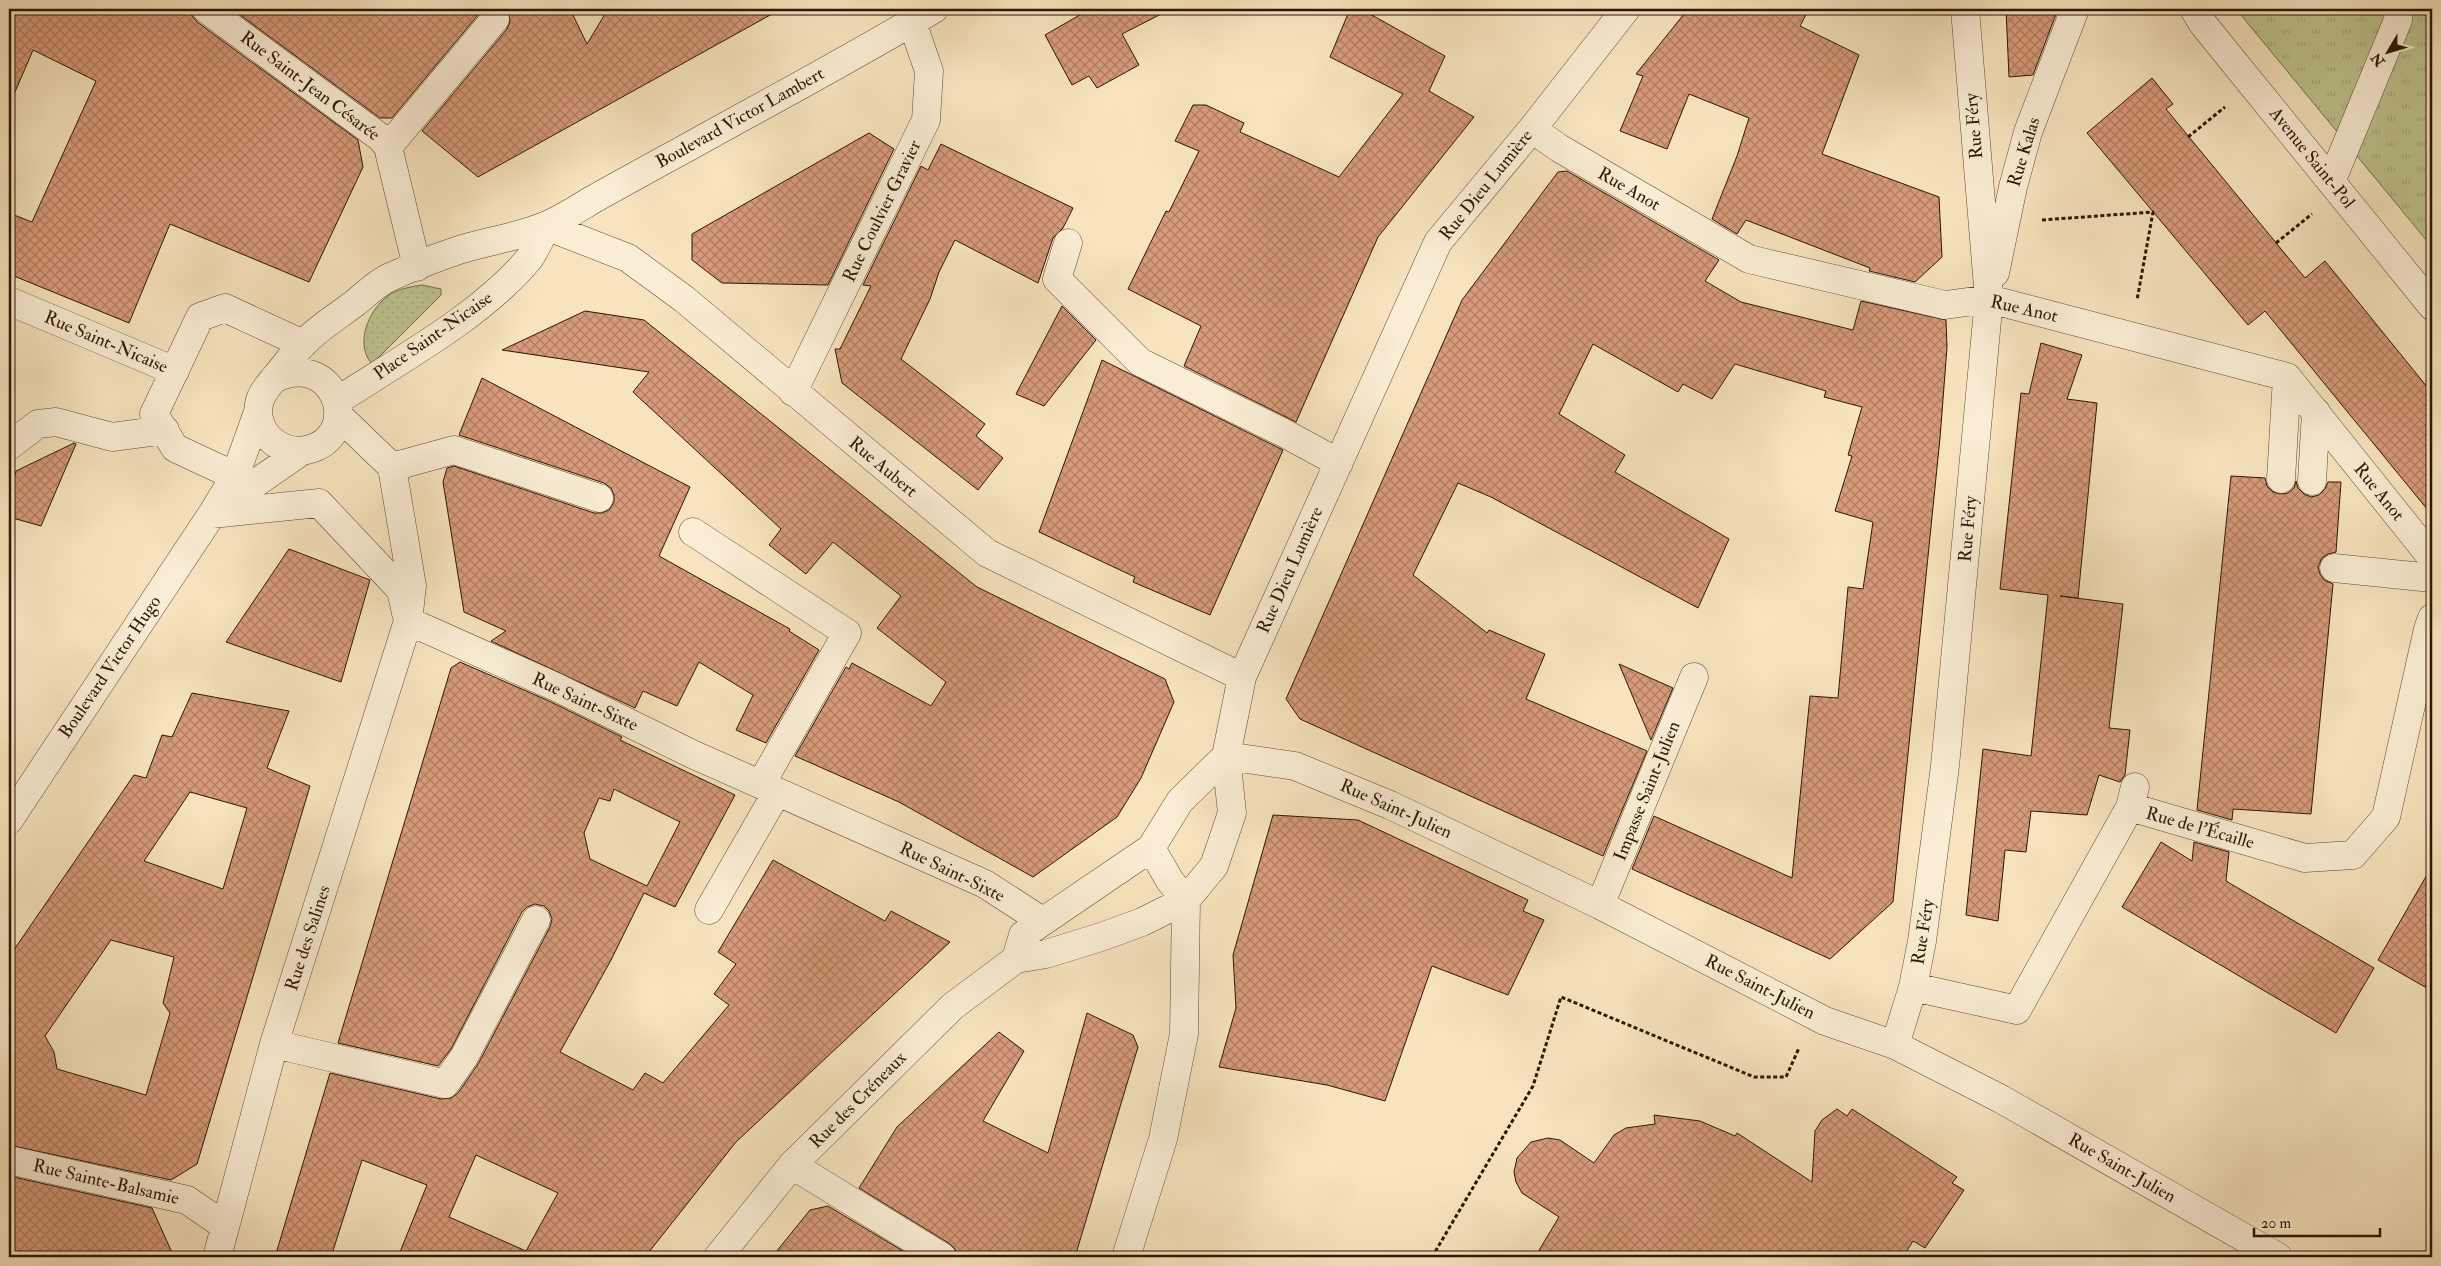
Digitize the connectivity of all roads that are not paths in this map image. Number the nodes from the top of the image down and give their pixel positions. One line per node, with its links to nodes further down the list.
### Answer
1 (206, 9): 10 (street, Rue Saint-Jean Césarée)
2 (492, 9): 10 (street)
3 (1626, 9): 9 (street, Rue Dieu Lumière)
4 (1965, 9): 15 (street, Rue Féry)
5 (2074, 9): 15 (street, Rue Kalas)
6 (2194, 9): 11 (street, Avenue Saint-Pol)
7 (2399, 9): 11 (street)
8 (923, 16): 12 (street, Boulevard Victor Lambert); 22 (street, Rue Coulvier Gravier)
9 (1532, 129): 15 (street, Rue Anot); 29 (street, Rue Dieu Lumière)
10 (388, 147): 14 (street)
11 (2336, 187): 17 (street, Avenue Saint-Pol)
12 (546, 226): 14 (street); 22 (street, Rue Aubert); 23 (street, Place Saint-Nicaise)
13 (1068, 243): 29 (street)
14 (417, 267): 18 (street)
15 (1989, 299): 20 (street, Rue Anot); 54 (street, Rue Féry)
16 (9, 301): 19 (street, Rue Saint-Nicaise)
17 (2432, 306)
18 (303, 344): 19 (street); 21 (street)
19 (175, 371): 26 (street)
20 (2287, 377): 25 (street, Rue Anot); 32 (street)
21 (274, 379): 23 (street); 24 (street)
22 (793, 392): 42 (street, Rue Aubert)
23 (338, 408): 28 (street); 30 (street)
24 (258, 412): 28 (street); 31 (street)
25 (2316, 412): 33 (street); 37 (street, Rue Anot)
26 (165, 430): 27 (street); 31 (street)
27 (9, 446)
28 (302, 451): 35 (street)
29 (1339, 462): 42 (street, Rue Dieu Lumière)
30 (392, 467): 34 (street); 41 (street)
31 (235, 476): 35 (street)
32 (2281, 479)
33 (2312, 481)
34 (599, 498)
35 (212, 514): 41 (street); 46 (street, Boulevard Victor Hugo)
36 (694, 532): 45 (street)
37 (2432, 558)
38 (2334, 568): 39 (street)
39 (2432, 578)
40 (2432, 618): 54 (street, Rue de l'Écaille)
41 (408, 622): 45 (street, Rue Saint-Sixte); 55 (street, Rue des Salines)
42 (1242, 678): 44 (street, Rue Dieu Lumière)
43 (1694, 678): 49 (street, Impasse Saint-Julien)
44 (1226, 756): 47 (street); 48 (street, Rue Dieu Lumière); 49 (street, Rue Saint-Julien)
45 (769, 788): 50 (street); 52 (street, Rue Saint-Sixte)
46 (9, 820)
47 (1151, 848): 48 (street); 52 (street)
48 (1186, 900): 53 (street); 63 (street)
49 (1600, 905): 56 (street, Rue Saint-Julien)
50 (709, 910)
51 (536, 920): 55 (street)
52 (1042, 921): 53 (street)
53 (1016, 959): 58 (street, Rue des Créneaux)
54 (1913, 987): 56 (street, Rue Féry)
55 (274, 1044): 59 (street, Rue des Salines)
56 (1895, 1045): 64 (street, Rue Saint-Julien)
57 (9, 1160): 59 (street, Rue Sainte-Balsamie)
58 (792, 1165): 61 (street, Rue des Créneaux); 62 (street)
59 (225, 1226): 60 (street, Rue des Salines)
60 (217, 1257)
61 (718, 1257)
62 (942, 1257)
63 (1126, 1257)
64 (2278, 1257)

